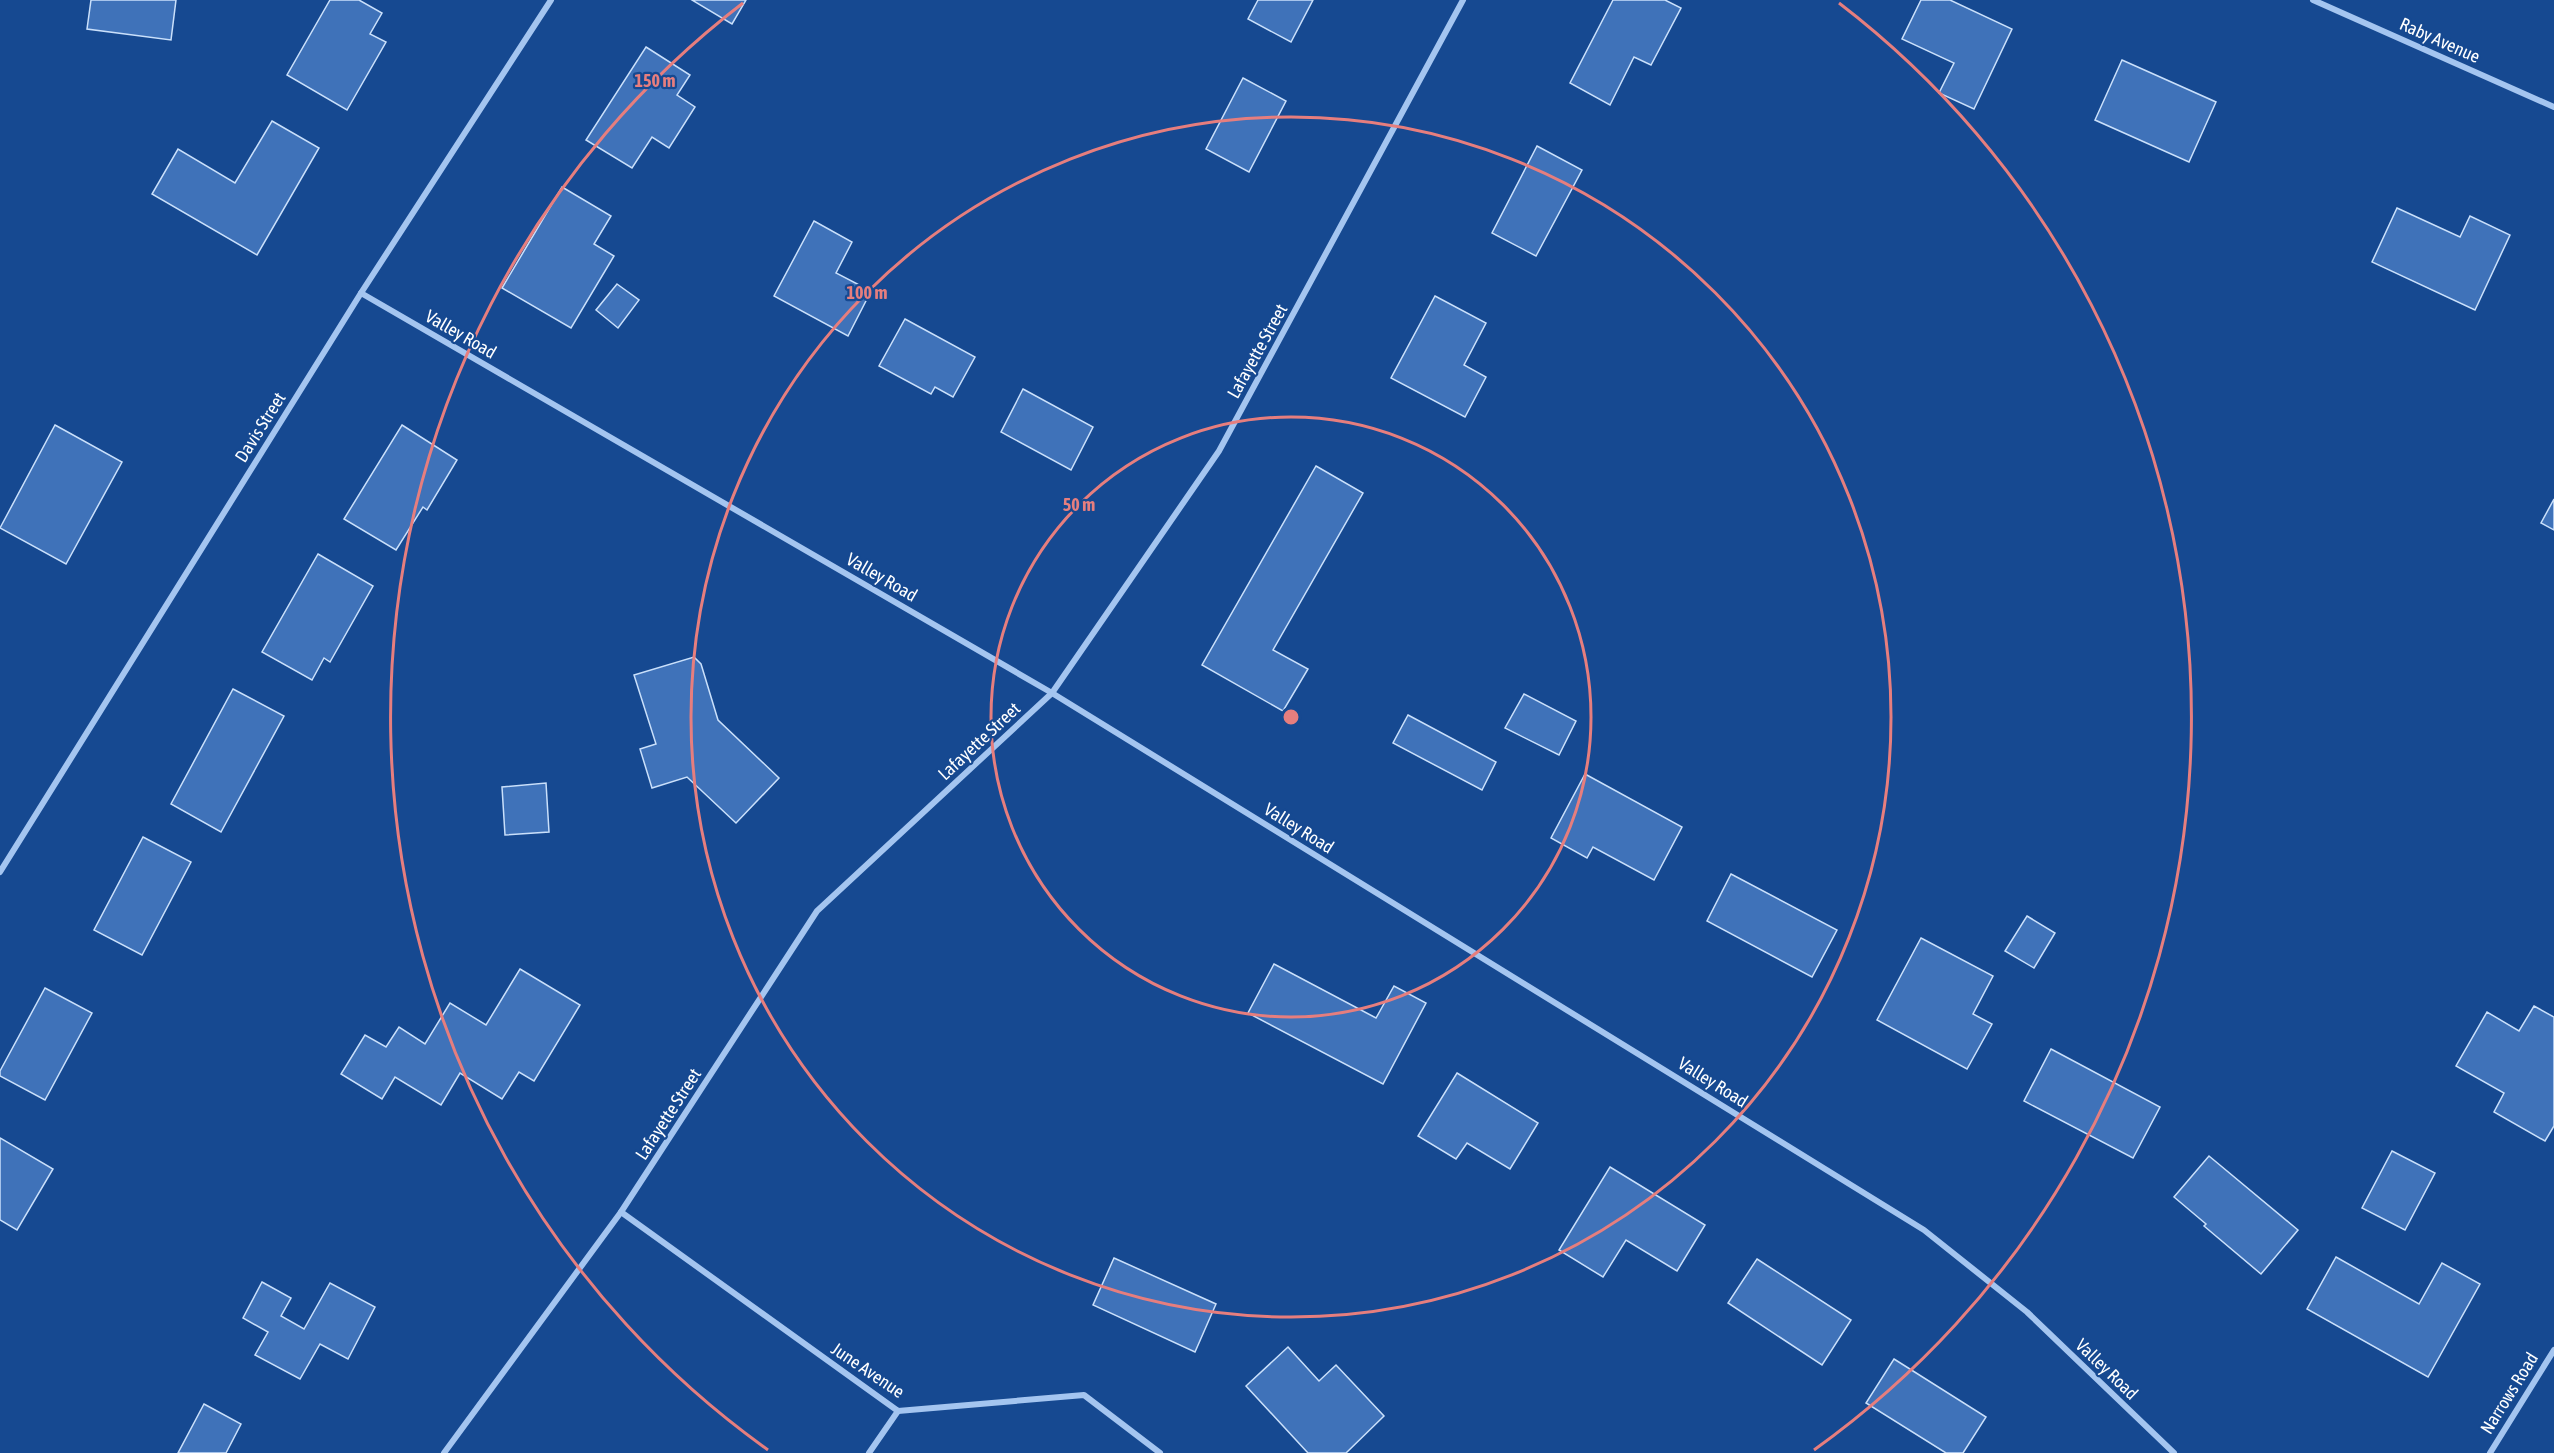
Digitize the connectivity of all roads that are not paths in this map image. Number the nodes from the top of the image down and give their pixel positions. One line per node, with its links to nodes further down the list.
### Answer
1 (550, 0): 5 (street, Davis Street)
2 (1463, 0): 6 (street, Lafayette Street)
3 (2313, 0): 4 (street, Raby Avenue)
4 (2554, 106)
5 (361, 293): 6 (street, Valley Road); 7 (street, Davis Street)
6 (1052, 693): 8 (street, Lafayette Street); 14 (street, Valley Road)
7 (0, 872)
8 (621, 1212): 10 (street, June Avenue); 11 (street, Lafayette Street)
9 (2554, 1350): 15 (street, Narrows Road)
10 (898, 1412): 12 (street); 13 (street, June Avenue)
11 (444, 1453)
12 (869, 1453)
13 (1160, 1453)
14 (2174, 1453)
15 (2490, 1453)

